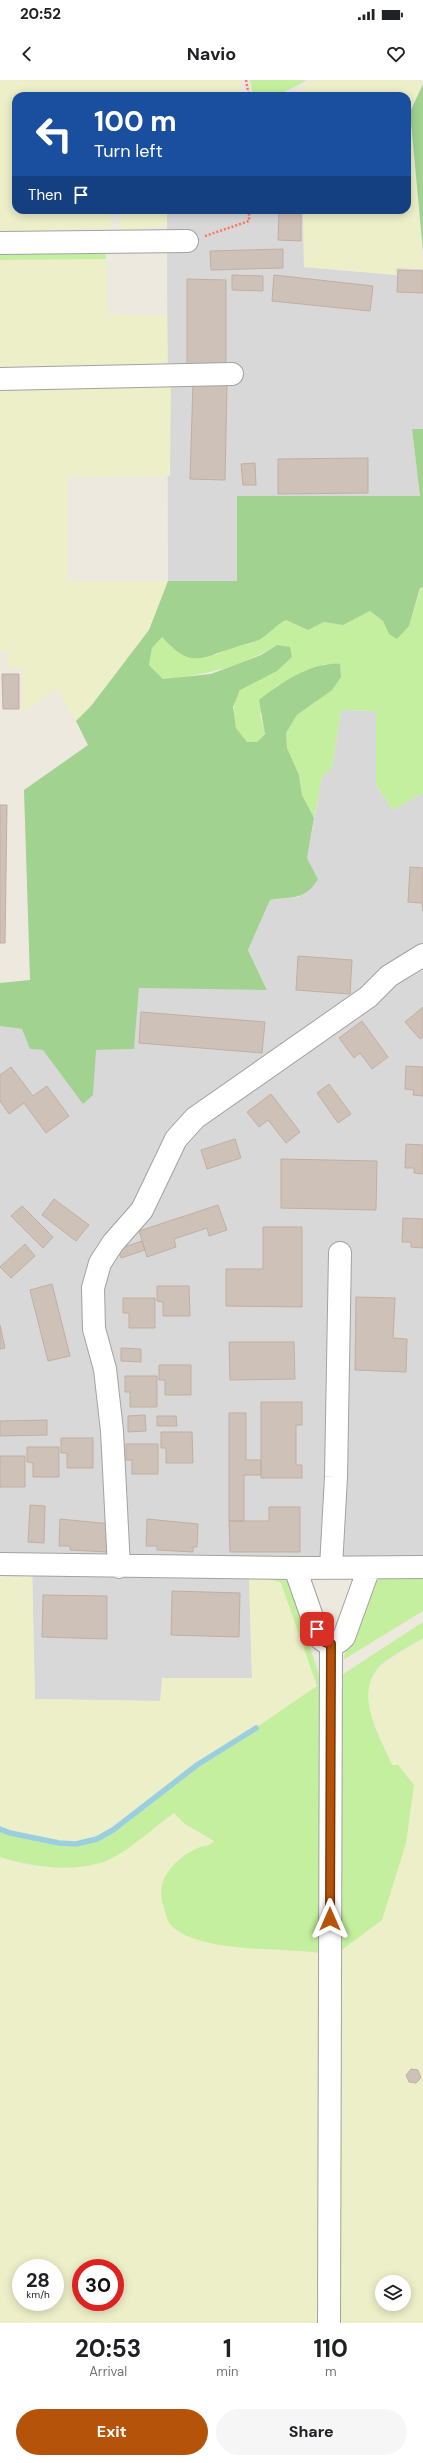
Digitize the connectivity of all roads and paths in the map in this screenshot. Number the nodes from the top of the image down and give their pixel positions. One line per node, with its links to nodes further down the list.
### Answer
1 (246, 80): 2 (path)
2 (248, 92)
3 (249, 214): 4 (path)
4 (187, 241): 5 (street)
5 (0, 243)
6 (232, 374): 7 (street)
7 (0, 379)
8 (423, 955): 11 (street)
9 (340, 1253): 12 (street)
10 (0, 1564): 11 (street)
11 (118, 1567): 14 (street)
12 (331, 1567): 14 (street); 15 (street)
13 (423, 1567): 15 (street)
14 (295, 1568): 16 (street)
15 (368, 1568): 16 (street)
16 (331, 1644): 17 (street)
17 (329, 2323)

